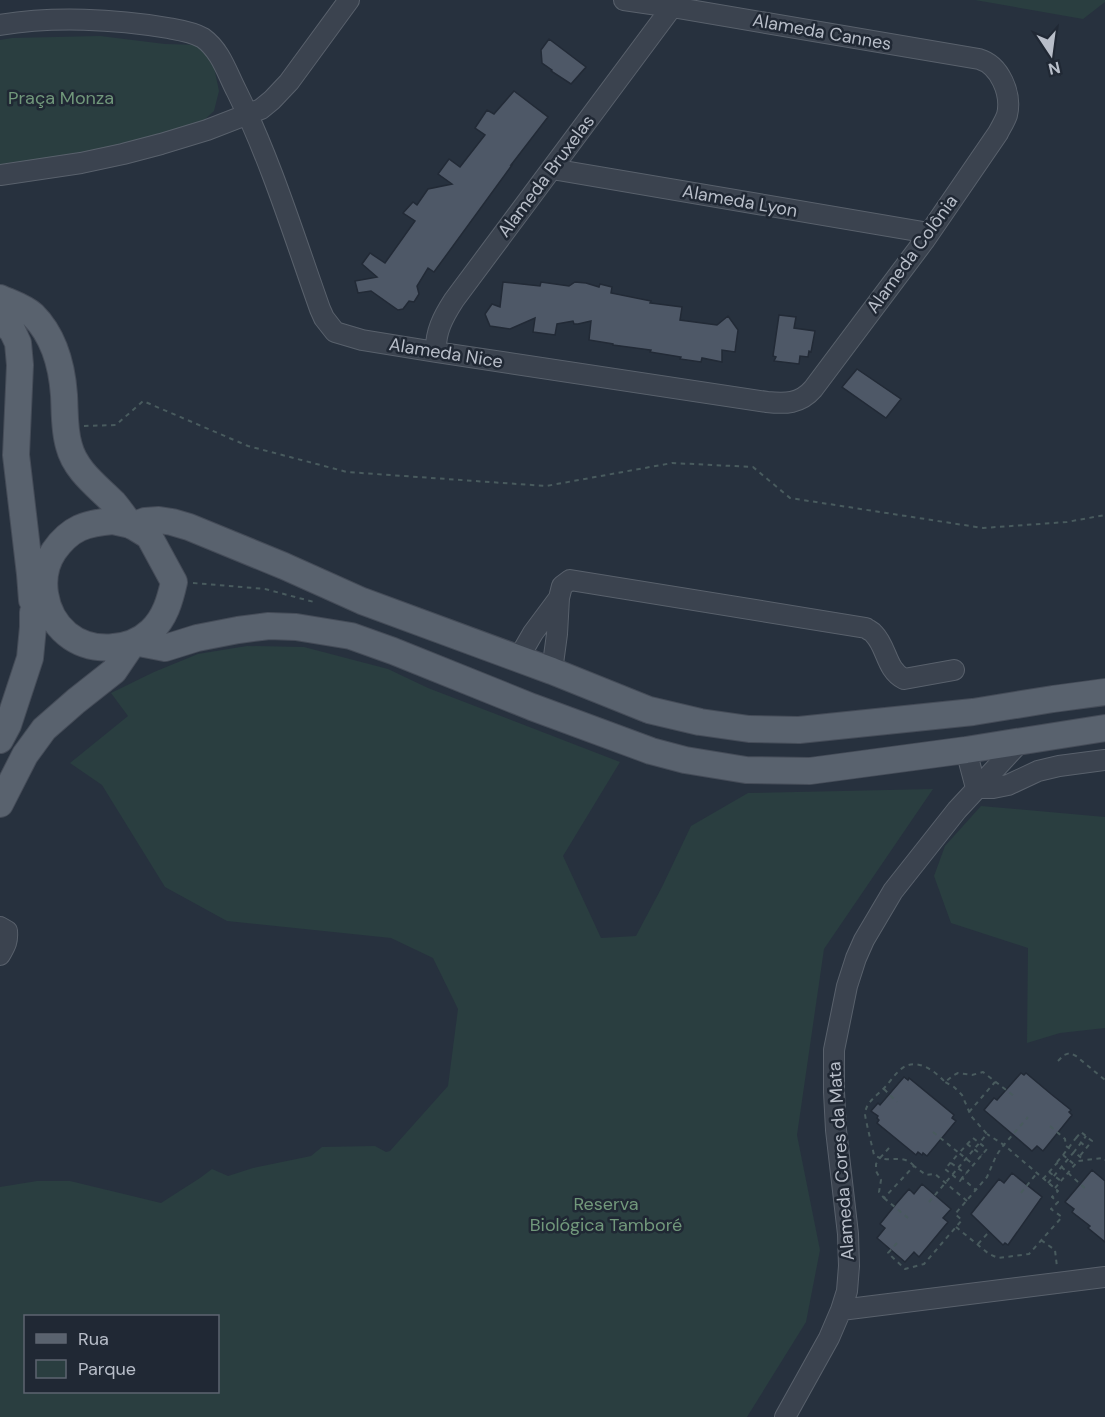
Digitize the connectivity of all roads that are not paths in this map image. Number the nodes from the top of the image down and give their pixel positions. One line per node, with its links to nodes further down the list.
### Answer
1 (349, 0): 6 (street)
2 (624, 0): 3 (street, Alameda Cannes)
3 (672, 7): 5 (street, Alameda Cannes); 7 (street, Alameda Bruxelas)
4 (0, 25): 6 (street)
5 (1005, 90): 9 (street, Alameda Colônia)
6 (248, 115): 8 (street); 12 (street, Alameda Nice)
7 (552, 169): 9 (street, Alameda Lyon); 12 (street, Alameda Bruxelas)
8 (0, 175)
9 (929, 233): 13 (street, Alameda Colônia)
10 (0, 298): 14 (main road)
11 (0, 321): 17 (main road)
12 (436, 352): 13 (street, Alameda Nice)
13 (790, 403)
14 (115, 505): 15 (main road); 16 (main road)
15 (159, 520): 16 (main road); 21 (main road)
16 (132, 525): 17 (main road); 19 (main road)
17 (38, 593): 19 (main road); 30 (main road)
18 (559, 598): 21 (street); 22 (street); 24 (street)
19 (134, 643): 20 (main road); 23 (main road)
20 (165, 648): 23 (main road); 33 (main road)
21 (518, 659): 24 (main road)
22 (954, 670)
23 (114, 671): 36 (main road)
24 (552, 671): 27 (main road)
25 (1105, 692): 26 (main road)
26 (1053, 699): 27 (main road); 29 (main road)
27 (927, 716): 33 (main road)
28 (1105, 728): 29 (main road)
29 (1056, 736): 31 (main road)
30 (0, 740)
31 (1020, 742): 32 (main road); 35 (street, Alameda Cores da Mata)
32 (966, 750): 33 (main road); 35 (street)
33 (918, 757)
34 (1105, 760): 35 (street)
35 (976, 788): 40 (street, Alameda Cores da Mata)
36 (0, 804)
37 (0, 927): 38 (street)
38 (0, 955)
39 (1105, 1277): 40 (street)
40 (841, 1310): 41 (street, Alameda Cores da Mata)
41 (785, 1417)

